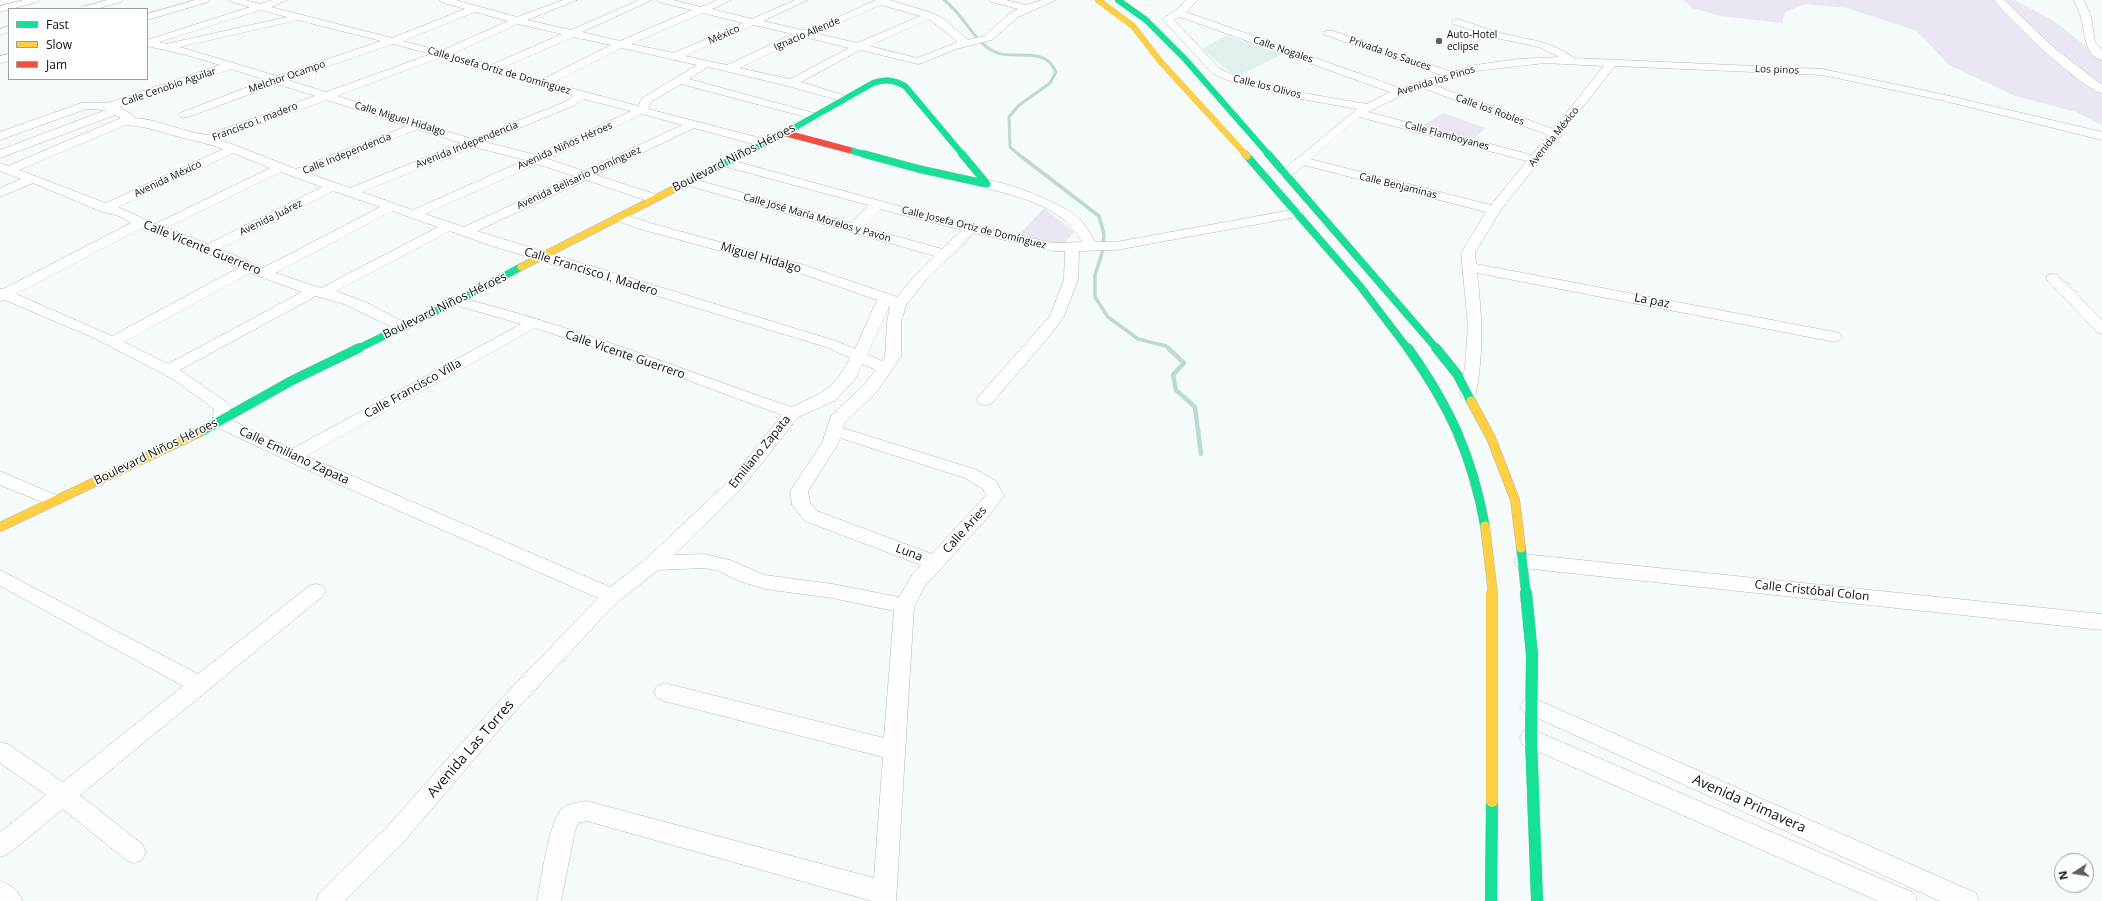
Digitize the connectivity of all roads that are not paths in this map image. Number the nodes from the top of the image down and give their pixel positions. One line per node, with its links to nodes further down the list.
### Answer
1 (118, 0): 23 (street)
2 (205, 0): 31 (street)
3 (234, 0): 21 (street, Calle Josefa Ortiz de Domínguez)
4 (282, 0): 21 (street)
5 (444, 0): 24 (street)
6 (572, 0): 34 (street, Francisco i. madero)
7 (647, 0): 37 (street)
8 (661, 0): 27 (street)
9 (726, 0): 27 (street)
10 (803, 0): 35 (street, México)
11 (860, 0): 19 (street)
12 (994, 0): 25 (street)
13 (1051, 0): 25 (street)
14 (1118, 0): 50 (main road)
15 (1193, 0): 29 (street)
16 (1999, 0): 63 (street)
17 (2079, 0): 49 (street)
18 (30, 1): 22 (street); 26 (street)
19 (880, 2): 30 (street); 38 (street, Ignacio Allende)
20 (1094, 2): 106 (main road)
21 (258, 7): 32 (street, Calle Josefa Ortiz de Domínguez); 41 (street)
22 (38, 8)
23 (89, 8)
24 (476, 8): 34 (street); 40 (street, Melchor Ocampo)
25 (1027, 8): 43 (street)
26 (0, 9)
27 (703, 10): 35 (street); 44 (street)
28 (1150, 11): 33 (main road)
29 (1179, 13): 33 (street); 64 (street, Calle Nogales)
30 (929, 15): 43 (street); 46 (street)
31 (148, 17)
32 (296, 17): 40 (street, Calle Josefa Ortiz de Domínguez); 45 (street)
33 (1163, 20): 50 (main road); 70 (street, Calle los Olivos)
34 (518, 21): 37 (street); 47 (street, Francisco i. madero)
35 (755, 21): 38 (street); 48 (street, México)
36 (1457, 22): 51 (street)
37 (571, 33): 44 (street); 56 (street)
38 (804, 33): 46 (street); 55 (street, Ignacio Allende)
39 (1329, 33): 57 (street, Privada los Sauces)
40 (390, 42): 47 (street, Calle Josefa Ortiz de Domínguez); 58 (street, Melchor Ocampo)
41 (148, 43)
42 (148, 43): 45 (street, Calle Miguel Hidalgo)
43 (965, 43): 46 (street)
44 (624, 45): 48 (street); 60 (street)
45 (166, 47): 54 (street, Calle Miguel Hidalgo)
46 (858, 47): 61 (street)
47 (442, 54): 56 (street, Calle Josefa Ortiz de Domínguez); 66 (street, Francisco i. madero)
48 (674, 57): 52 (street, México)
49 (2102, 57)
50 (1185, 59): 92 (main road)
51 (1571, 61): 53 (street, Avenida los Pinos); 57 (street, Avenida los Pinos)
52 (706, 64): 55 (street, México); 59 (street, Avenida Niños Héroes)
53 (1612, 64): 77 (street, Avenida México); 79 (street, Los pinos)
54 (229, 66): 58 (street, Calle Miguel Hidalgo); 68 (street, Calle Cenobio Aguilar)
55 (730, 68): 61 (street, México)
56 (491, 69): 60 (street, Calle Josefa Ortiz de Domínguez)
57 (1450, 75): 62 (street, Avenida los Pinos)
58 (277, 80): 66 (street, Calle Miguel Hidalgo); 71 (street, Melchor Ocampo)
59 (680, 80): 69 (street, Avenida Niños Héroes); 72 (street)
60 (543, 83): 65 (street, Calle Josefa Ortiz de Domínguez)
61 (791, 83): 67 (street, México)
62 (1424, 85): 64 (street, Avenida los Pinos); 77 (street, Calle los Robles)
63 (2102, 90)
64 (1400, 92): 70 (street, Avenida los Pinos)
65 (582, 95): 69 (street, Calle Josefa Ortiz de Domínguez); 81 (street, Avenida Independencia)
66 (324, 96): 74 (street, Calle Miguel Hidalgo); 80 (street, Francisco i. madero)
67 (845, 99): 72 (main road, Boulevard Niños Héroes); 96 (main road, Boulevard Niños Héroes)
68 (112, 109): 73 (street); 78 (street); 84 (street, Calle Cenobio Aguilar)
69 (642, 110): 75 (street, Calle Josefa Ortiz de Domínguez); 85 (street, Avenida Niños Héroes)
70 (1362, 110): 86 (street, Calle Flamboyanes); 87 (street, Avenida los Pinos)
71 (184, 114)
72 (817, 116): 76 (main road, Boulevard Niños Héroes)
73 (127, 119): 80 (street); 90 (street)
74 (419, 125): 81 (street, Calle Miguel Hidalgo); 91 (street, Calle Independencia)
75 (691, 125): 82 (street, Calle Josefa Ortiz de Domínguez); 93 (street, Avenida Belisario Domínguez)
76 (785, 133): 82 (main road, Boulevard Niños Héroes); 96 (main road)
77 (1557, 134): 86 (street, Avenida México)
78 (0, 136)
79 (2102, 136)
80 (208, 139): 83 (street, Francisco i. madero)
81 (474, 142): 85 (street, Calle Miguel Hidalgo); 98 (street, Avenida Independencia)
82 (764, 143): 88 (main road, Boulevard Niños Héroes)
83 (231, 150): 89 (street, Francisco i. madero); 103 (street, Avenida México)
84 (0, 154)
85 (536, 159): 93 (street, Calle Miguel Hidalgo); 105 (street, Avenida Niños Héroes)
86 (1536, 160): 104 (street, Avenida México)
87 (1302, 161): 92 (street, Avenida los Pinos); 104 (street, Calle Benjaminas)
88 (726, 163): 95 (main road, Boulevard Niños Héroes); 101 (street, Calle Josefa Ortiz de Domínguez)
89 (280, 168): 91 (street, Francisco i. madero); 110 (street)
90 (4, 169): 94 (street, Calle Vicente Guerrero)
91 (298, 173): 97 (street, Calle Francisco I. Madero)
92 (1286, 174): 135 (main road)
93 (583, 176): 100 (street, Calle Miguel Hidalgo); 113 (street, Avenida Belisario Domínguez)
94 (30, 180): 99 (street); 103 (street, Calle Vicente Guerrero)
95 (690, 182): 100 (main road, Boulevard Niños Héroes); 111 (street, Calle José María Morelos y Pavón)
96 (987, 184): 114 (street)
97 (333, 186): 98 (street, Calle Francisco I. Madero); 116 (street, Avenida Juárez)
98 (351, 192): 102 (street, Calle Francisco I. Madero)
99 (0, 193)
100 (653, 198): 107 (main road, Boulevard Niños Héroes)
101 (877, 204): 111 (street); 112 (street, Calle Josefa Ortiz de Domínguez)
102 (392, 206): 105 (street, Calle Francisco I. Madero); 121 (street)
103 (105, 208): 108 (street, Calle Vicente Guerrero)
104 (1494, 210): 119 (street, Avenida México)
105 (414, 214): 109 (street, Calle Francisco I. Madero)
106 (1297, 214): 114 (street, Calle Josefa Ortiz de Domínguez); 166 (main road)
107 (620, 217): 118 (main road, Boulevard Niños Héroes); 126 (street, Miguel Hidalgo)
108 (141, 223): 110 (street, Calle Vicente Guerrero); 124 (street)
109 (450, 226): 113 (street, Calle Francisco I. Madero); 123 (street)
110 (156, 228): 116 (street, Calle Vicente Guerrero)
111 (852, 229): 117 (street, Calle José María Morelos y Pavón)
112 (971, 229): 115 (street, Calle Josefa Ortiz de Domínguez); 117 (street)
113 (467, 231): 118 (street, Calle Francisco I. Madero)
114 (1095, 247): 115 (street, Calle Josefa Ortiz de Domínguez)
115 (1072, 248): 136 (street)
116 (209, 249): 120 (street, Calle Vicente Guerrero)
117 (944, 254): 126 (street)
118 (542, 258): 125 (main road, Boulevard Niños Héroes); 132 (street, Calle Francisco I. Madero)
119 (1468, 267): 130 (street, La paz); 135 (street, Avenida México)
120 (248, 268): 121 (street, Calle Vicente Guerrero); 131 (street)
121 (264, 273): 123 (street, Calle Vicente Guerrero)
122 (2053, 278): 129 (street)
123 (319, 291): 128 (street, Calle Vicente Guerrero); 134 (street)
124 (1, 295): 131 (street)
125 (457, 301): 127 (street, Calle Vicente Guerrero); 128 (main road, Boulevard Niños Héroes)
126 (893, 301): 132 (street, Emiliano Zapata); 133 (street, Luna)
127 (534, 323): 137 (street, Calle Vicente Guerrero); 140 (street, Calle Francisco Villa)
128 (404, 327): 138 (main road, Boulevard Niños Héroes)
129 (2102, 329)
130 (1835, 337)
131 (112, 342): 134 (street)
132 (860, 355): 133 (street, Calle Francisco I. Madero); 137 (street, Emiliano Zapata)
133 (885, 368): 139 (street, Luna)
134 (167, 371): 138 (street)
135 (1468, 394): 144 (main road)
136 (985, 400)
137 (792, 413): 145 (street, Emiliano Zapata)
138 (220, 422): 140 (street, Calle Emiliano Zapata); 142 (main road, Boulevard Niños Héroes)
139 (835, 431): 146 (street, Luna); 146 (street, Calle Aries)
140 (292, 456): 149 (street, Calle Emiliano Zapata)
141 (0, 477): 142 (street)
142 (52, 500): 143 (main road, Boulevard Niños Héroes)
143 (0, 527)
144 (1523, 561): 151 (street, Calle Cristóbal Colon); 154 (main road)
145 (654, 563): 149 (street, Emiliano Zapata); 150 (street)
146 (935, 563): 150 (street, Luna)
147 (0, 577): 152 (street)
148 (316, 591): 152 (street)
149 (612, 596): 164 (street, Avenida Las Torres)
150 (904, 606): 156 (street, Luna)
151 (2102, 622)
152 (199, 684): 158 (street)
153 (664, 692): 156 (street)
154 (1531, 706): 155 (main road); 169 (street, Avenida Primavera)
155 (1532, 738): 167 (main road); 168 (street, Avenida Primavera)
156 (893, 750): 162 (street, Luna)
157 (0, 751): 158 (street)
158 (62, 794): 159 (street); 160 (street)
159 (0, 846)
160 (134, 852)
161 (0, 892): 163 (street)
162 (885, 897): 165 (street)
163 (11, 901)
164 (328, 901)
165 (549, 901)
166 (1492, 901)
167 (1537, 901)
168 (1905, 901)
169 (1967, 901)

